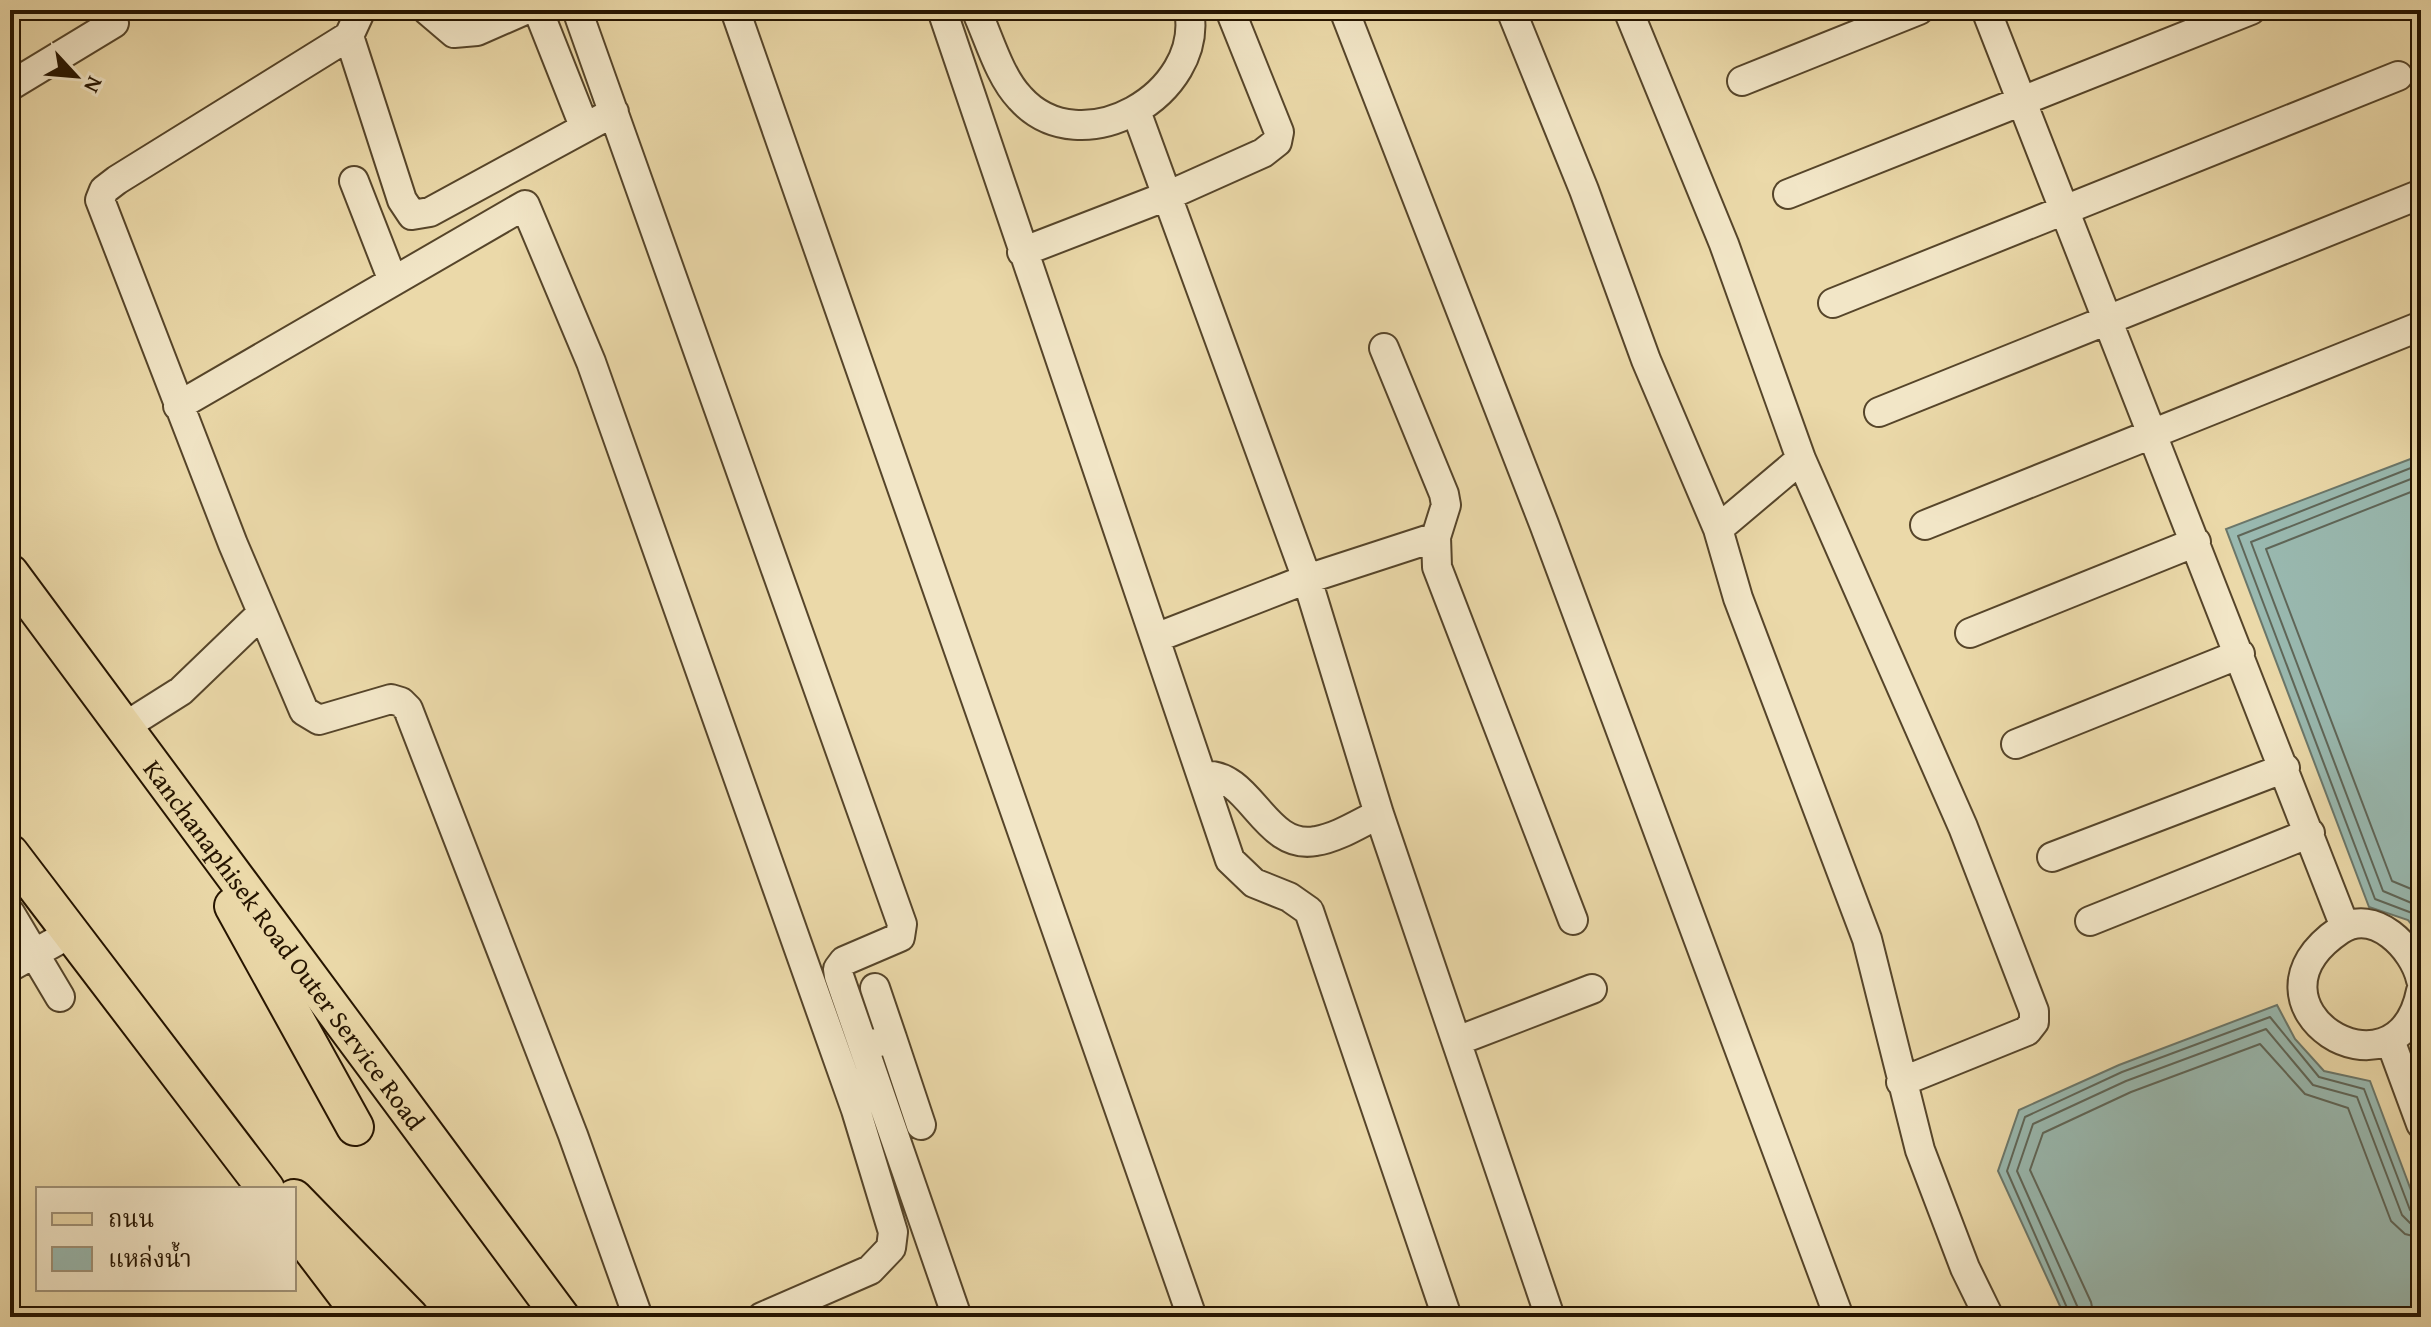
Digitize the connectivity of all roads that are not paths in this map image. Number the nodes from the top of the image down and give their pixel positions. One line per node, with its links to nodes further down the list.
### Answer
1 (361, 10): 18 (street)
2 (427, 10): 3 (street)
3 (525, 10)
4 (538, 10): 25 (street)
5 (577, 10): 24 (street)
6 (735, 10): 93 (street)
7 (942, 10): 33 (street)
8 (976, 10): 23 (street)
9 (1189, 10): 23 (street)
10 (1230, 10): 30 (street)
11 (1344, 10): 96 (street)
12 (1511, 10): 44 (street)
13 (1628, 10): 42 (street)
14 (1919, 10): 20 (street)
15 (1986, 10): 22 (street)
16 (2251, 10): 22 (street)
17 (114, 23): 21 (street)
18 (349, 36): 26 (street); 39 (street)
19 (2398, 76): 32 (street)
20 (1742, 81)
21 (10, 86)
22 (2022, 100): 28 (street); 32 (street)
23 (1136, 111): 30 (street)
24 (614, 112): 25 (street); 77 (street)
25 (584, 126): 26 (street)
26 (509, 166): 31 (street)
27 (354, 181): 34 (street)
28 (1788, 194)
29 (2421, 194): 36 (street)
30 (1167, 196): 33 (street); 48 (street)
31 (525, 205): 34 (street); 91 (street)
32 (2065, 210): 35 (street); 36 (street)
33 (1022, 252): 51 (street)
34 (393, 281): 39 (street)
35 (1833, 303)
36 (2108, 320): 40 (street); 41 (street)
37 (2421, 326): 41 (street)
38 (1384, 348): 45 (street)
39 (178, 406): 49 (street)
40 (1879, 412)
41 (2153, 434): 43 (street); 46 (street)
42 (1801, 459): 44 (street); 78 (street)
43 (1925, 525)
44 (1718, 529): 78 (street)
45 (1436, 537): 48 (street); 63 (street)
46 (2196, 542): 50 (street); 52 (street)
47 (10, 573): 53 (main road, Kanchanaphisek Road Outer Service Road)
48 (1307, 579): 51 (street); 58 (street)
49 (262, 613): 53 (street); 87 (street)
50 (1970, 633)
51 (1158, 637): 56 (street)
52 (2240, 654): 54 (street); 55 (street)
53 (124, 727): 57 (main road, Kanchanaphisek Road Outer Service Road)
54 (2016, 744)
55 (2285, 768): 59 (street); 60 (street)
56 (1204, 776): 58 (street); 94 (street)
57 (165, 782): 82 (main road); 90 (main road, Kanchanaphisek Road Outer Service Road)
58 (1379, 814): 76 (street)
59 (2310, 833): 64 (street); 65 (street)
60 (2052, 857)
61 (14, 868): 66 (main road)
62 (10, 913): 67 (street)
63 (1573, 920)
64 (2090, 921)
65 (2345, 927): 69 (street); 75 (street)
66 (71, 933): 67 (street); 79 (main road)
67 (37, 954): 68 (street); 73 (street)
68 (10, 967)
69 (2421, 980)
70 (875, 988): 74 (street)
71 (1592, 989): 76 (street)
72 (2421, 991): 75 (street)
73 (60, 997)
74 (892, 1038): 77 (street); 81 (street)
75 (2390, 1040): 80 (street)
76 (1457, 1041): 95 (street)
77 (863, 1047): 92 (street)
78 (1901, 1082): 97 (street)
79 (196, 1097): 83 (main road); 84 (main road)
80 (2421, 1124)
81 (921, 1125)
82 (355, 1127)
83 (264, 1187)
84 (283, 1187)
85 (296, 1200): 89 (main road)
86 (296, 1229): 88 (main road)
87 (631, 1315)
88 (363, 1317)
89 (410, 1317)
90 (561, 1317)
91 (762, 1317)
92 (957, 1317)
93 (1192, 1317)
94 (1447, 1317)
95 (1550, 1317)
96 (1839, 1317)
97 (1989, 1317)

